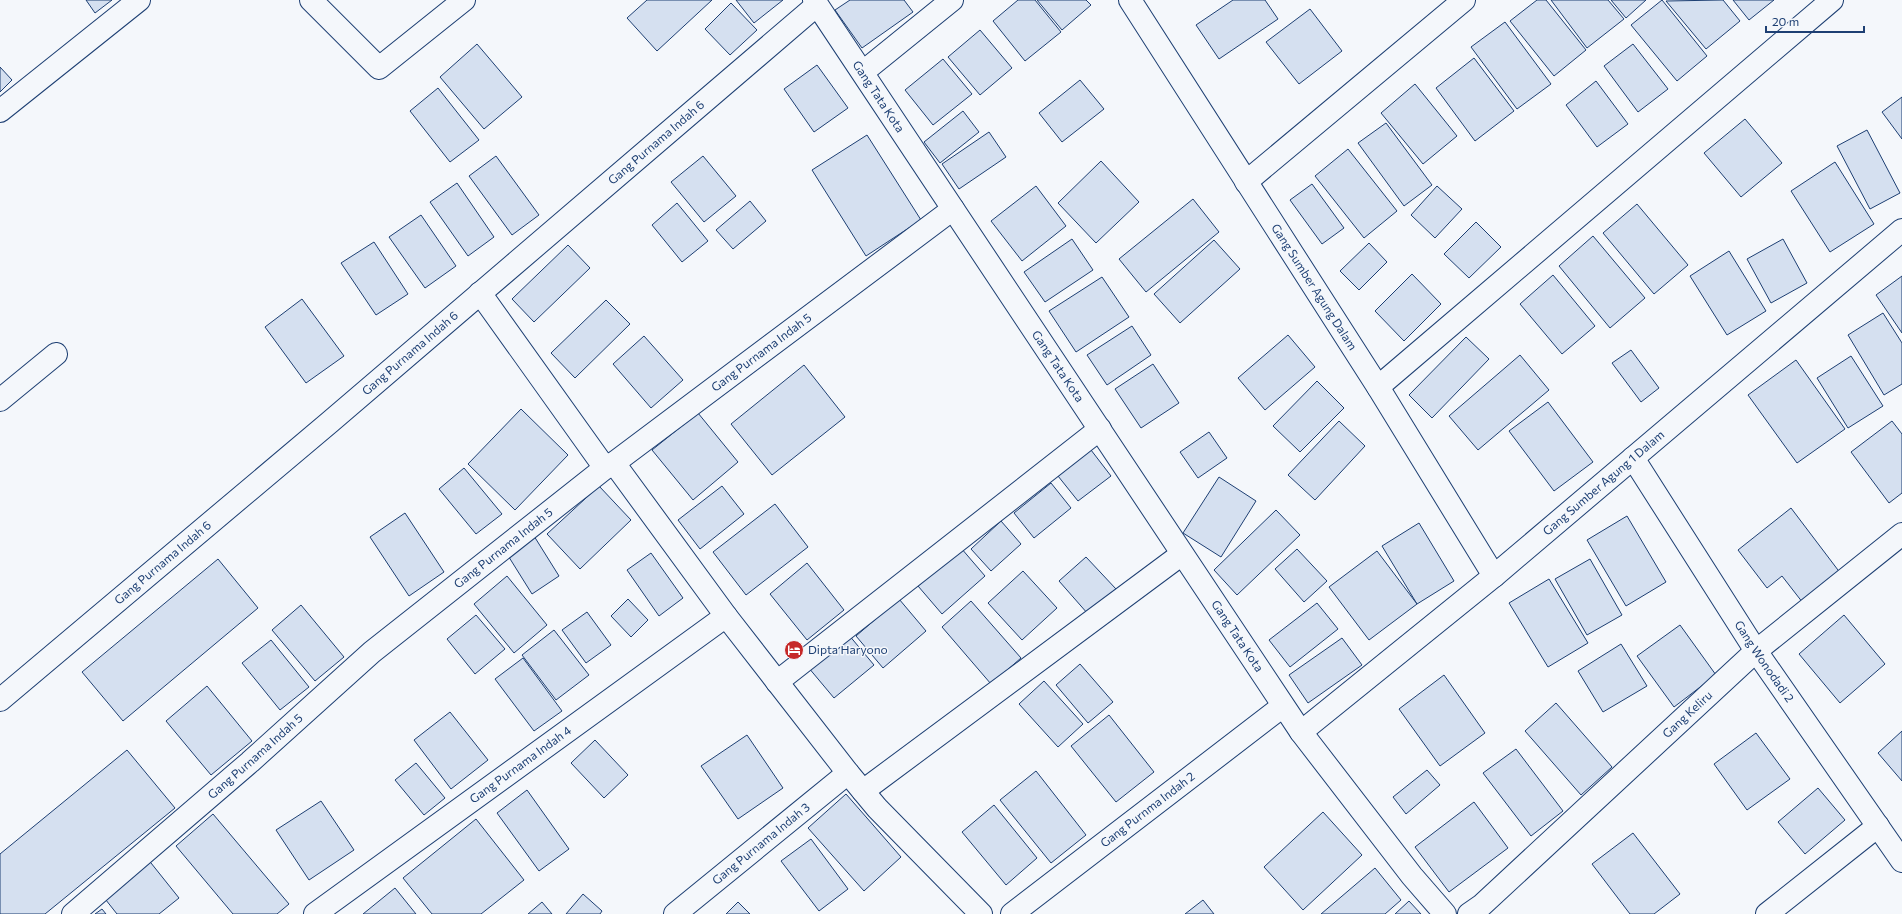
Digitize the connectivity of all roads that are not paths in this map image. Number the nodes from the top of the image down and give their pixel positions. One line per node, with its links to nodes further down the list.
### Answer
1 (139, 0): 10 (street)
2 (312, 0): 3 (street)
3 (464, 0)
4 (952, 0): 9 (street)
5 (1130, 0): 11 (street, Gang Sumber Agung Dalam)
6 (1464, 0): 11 (street)
7 (1832, 0): 16 (street)
8 (816, 2): 9 (street, Gang Tata Kota); 14 (street, Gang Purnama Indah 6)
9 (863, 72): 12 (street, Gang Tata Kota)
10 (0, 111)
11 (1246, 182): 16 (street, Gang Sumber Agung Dalam)
12 (953, 209): 18 (street, Gang Tata Kota); 20 (street, Gang Purnama Indah 5)
13 (1902, 230): 19 (street, Gang Sumber Agung 1 Dalam)
14 (480, 293): 20 (street); 27 (street, Gang Purnama Indah 6)
15 (56, 354): 17 (street)
16 (1378, 387): 23 (street, Gang Sumber Agung Dalam)
17 (0, 400)
18 (1100, 429): 22 (street, Gang Tata Kota); 26 (street)
19 (1633, 458): 23 (street, Gang Sumber Agung 1 Dalam); 25 (street, Gang Wonodadi 2)
20 (609, 466): 24 (street); 35 (street, Gang Purnama Indah 5)
21 (1902, 534): 25 (street, Gang Keliru)
22 (1182, 554): 28 (street, Gang Tata Kota); 31 (street)
23 (1494, 576): 29 (street, Gang Sumber Agung 1 Dalam)
24 (726, 616): 26 (street); 36 (street, Gang Purnama Indah 4)
25 (1756, 651): 32 (street, Gang Wonodadi 2); 34 (street, Gang Keliru)
26 (777, 682): 30 (street)
27 (0, 700)
28 (1283, 706): 29 (street, Gang Tata Kota); 39 (street, Gang Purnma Indah 2)
29 (1301, 732): 40 (street, Gang Tata Kota)
30 (848, 773): 31 (street); 37 (street, Gang Purnama Indah 3)
31 (863, 791): 38 (street)
32 (1878, 826): 33 (street, Gang Wonodadi 2); 41 (street)
33 (1902, 860)
34 (1476, 910)
35 (73, 914)
36 (315, 914)
37 (674, 914)
38 (981, 914)
39 (1012, 914)
40 (1445, 914)
41 (1767, 914)

